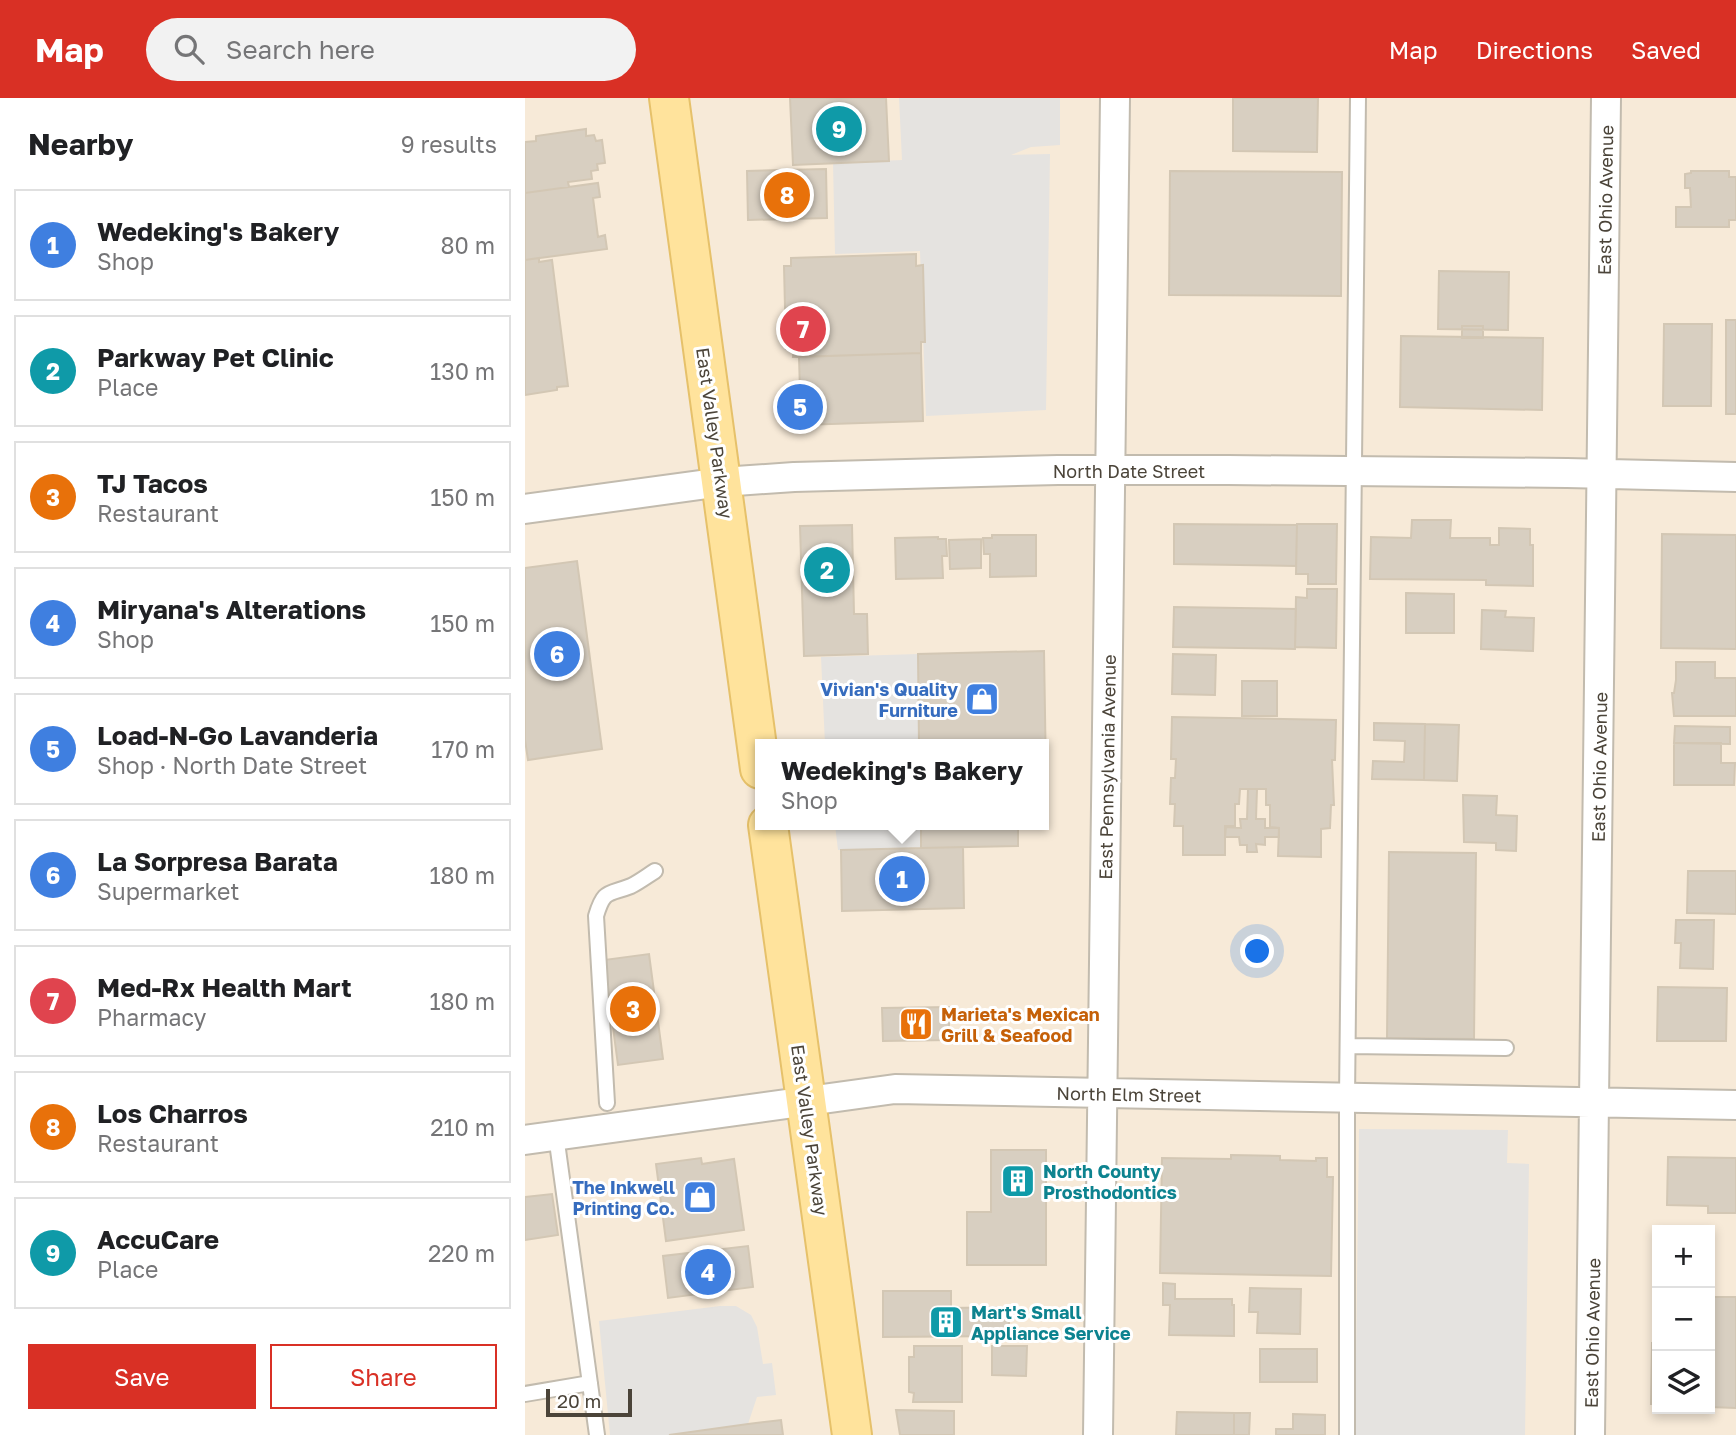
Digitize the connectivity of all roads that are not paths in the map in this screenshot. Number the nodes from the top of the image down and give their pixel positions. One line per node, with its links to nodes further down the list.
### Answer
1 (669, 98): 9 (main road, East Valley Parkway)
2 (1115, 98): 6 (street, East Pennsylvania Avenue)
3 (1358, 98): 5 (lane)
4 (1606, 98): 7 (street, East Ohio Avenue)
5 (1353, 471): 6 (street, North Date Street); 7 (street, North Date Street); 14 (lane)
6 (1110, 472): 9 (street, North Date Street); 16 (street, East Pennsylvania Avenue)
7 (1602, 474): 8 (street, North Date Street); 19 (street, East Ohio Avenue)
8 (1736, 477)
9 (722, 482): 10 (street, North Date Street); 11 (main road, East Valley Parkway)
10 (525, 509)
11 (757, 739)
12 (769, 830): 18 (main road, East Valley Parkway)
13 (655, 871): 20 (lane)
14 (1348, 1046): 15 (lane); 17 (lane)
15 (1506, 1048)
16 (1103, 1094): 17 (street, North Elm Street); 18 (street, North Elm Street); 28 (street, East Pennsylvania Avenue)
17 (1347, 1097): 19 (street, North Elm Street); 29 (lane)
18 (805, 1100): 22 (street, North Elm Street); 27 (main road, East Valley Parkway)
19 (1595, 1102): 21 (street, North Elm Street); 30 (street, East Ohio Avenue)
20 (607, 1103)
21 (1736, 1105)
22 (556, 1135): 23 (street, North Elm Street); 24 (lane)
23 (525, 1140)
24 (590, 1382): 25 (lane); 26 (lane)
25 (525, 1394)
26 (597, 1435)
27 (852, 1435)
28 (1098, 1435)
29 (1347, 1435)
30 (1590, 1435)

